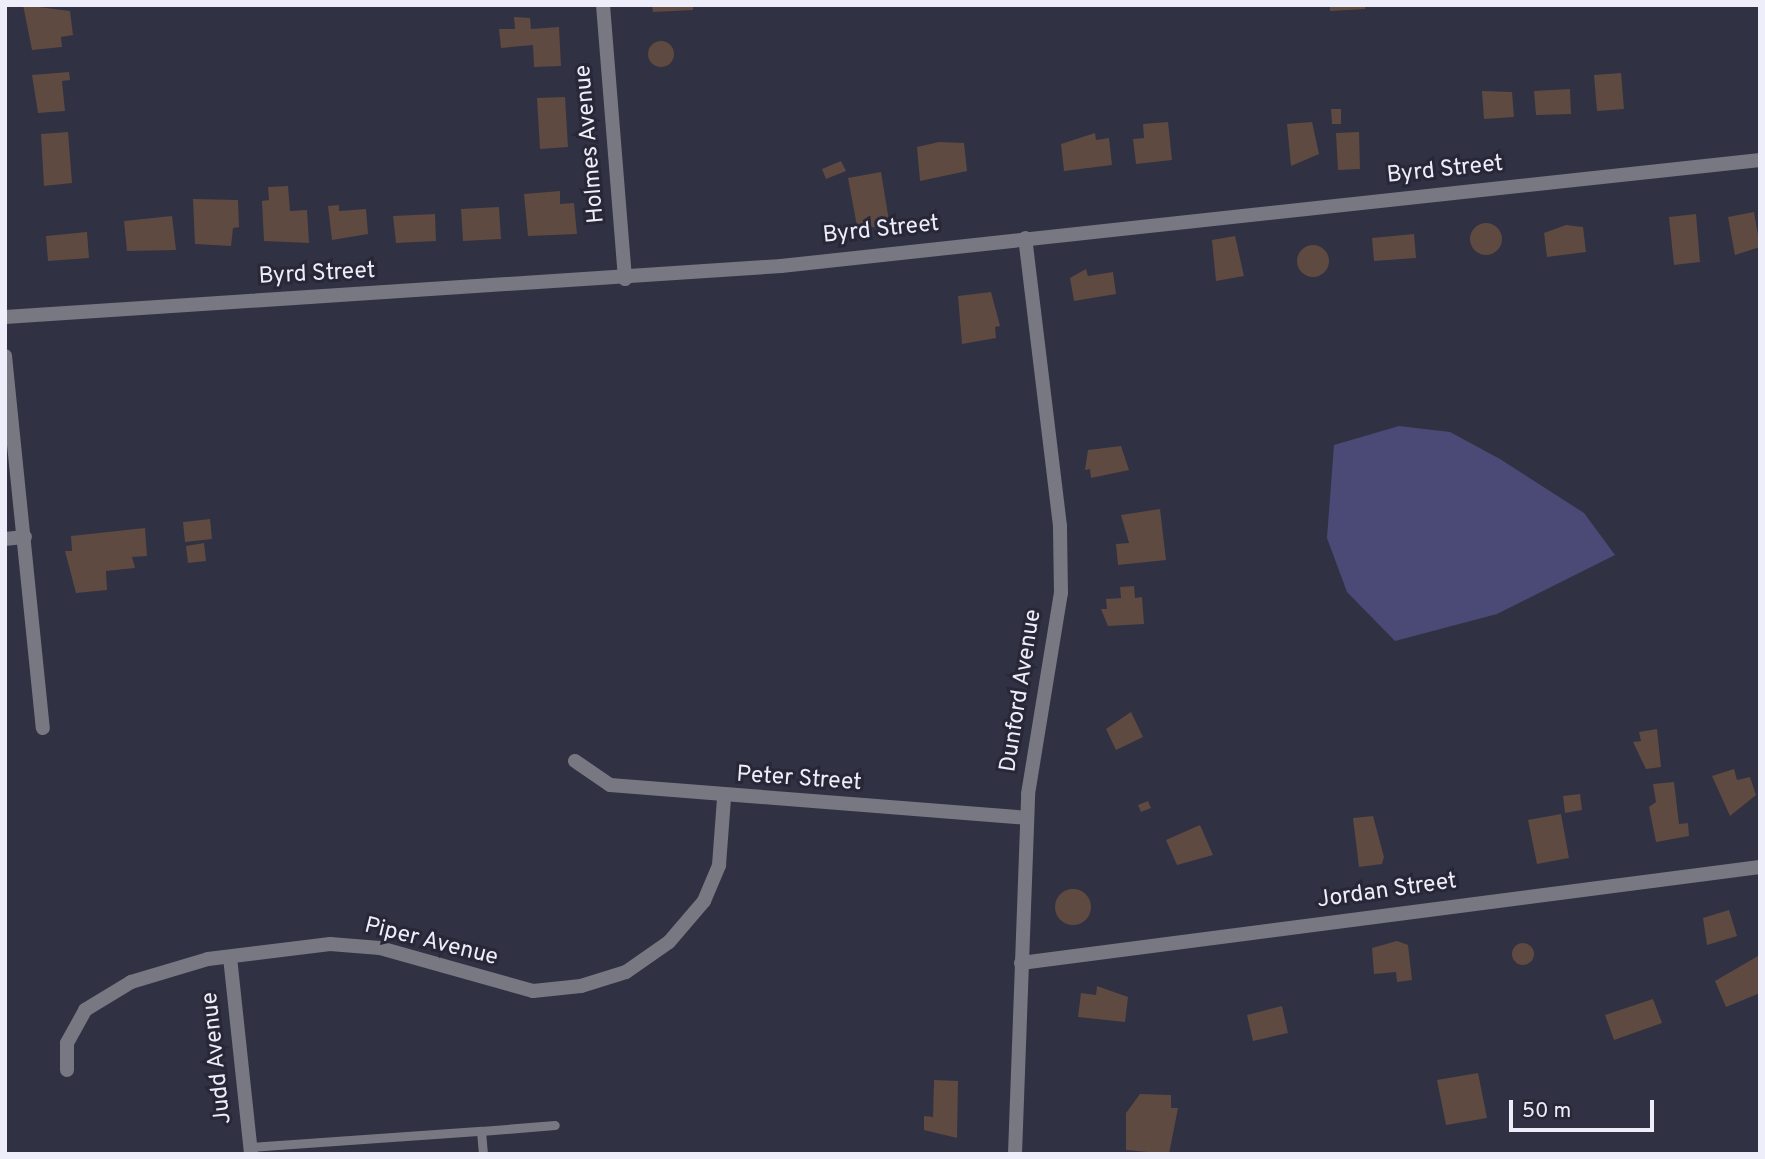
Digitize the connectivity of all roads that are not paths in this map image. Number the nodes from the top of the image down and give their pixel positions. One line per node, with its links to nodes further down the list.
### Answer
1 (603, 5): 4 (street, Holmes Avenue)
2 (1760, 160): 3 (street, Byrd Street)
3 (1025, 238): 4 (street, Byrd Street); 12 (street, Dunford Avenue)
4 (625, 279): 5 (street, Byrd Street)
5 (5, 317)
6 (5, 356): 7 (street)
7 (25, 537): 8 (street); 9 (street)
8 (5, 539)
9 (43, 728)
10 (575, 761): 11 (street, Peter Street)
11 (724, 798): 12 (street, Peter Street); 14 (street, Piper Avenue)
12 (1027, 818): 15 (street, Dunford Avenue)
13 (1760, 867): 15 (street, Jordan Street)
14 (230, 957): 16 (street, Piper Avenue); 19 (street, Judd Avenue)
15 (1021, 963): 21 (street, Dunford Avenue)
16 (67, 1070)
17 (555, 1125): 18 (lane)
18 (481, 1131): 19 (lane); 20 (lane)
19 (251, 1150)
20 (483, 1154)
21 (1015, 1154)

